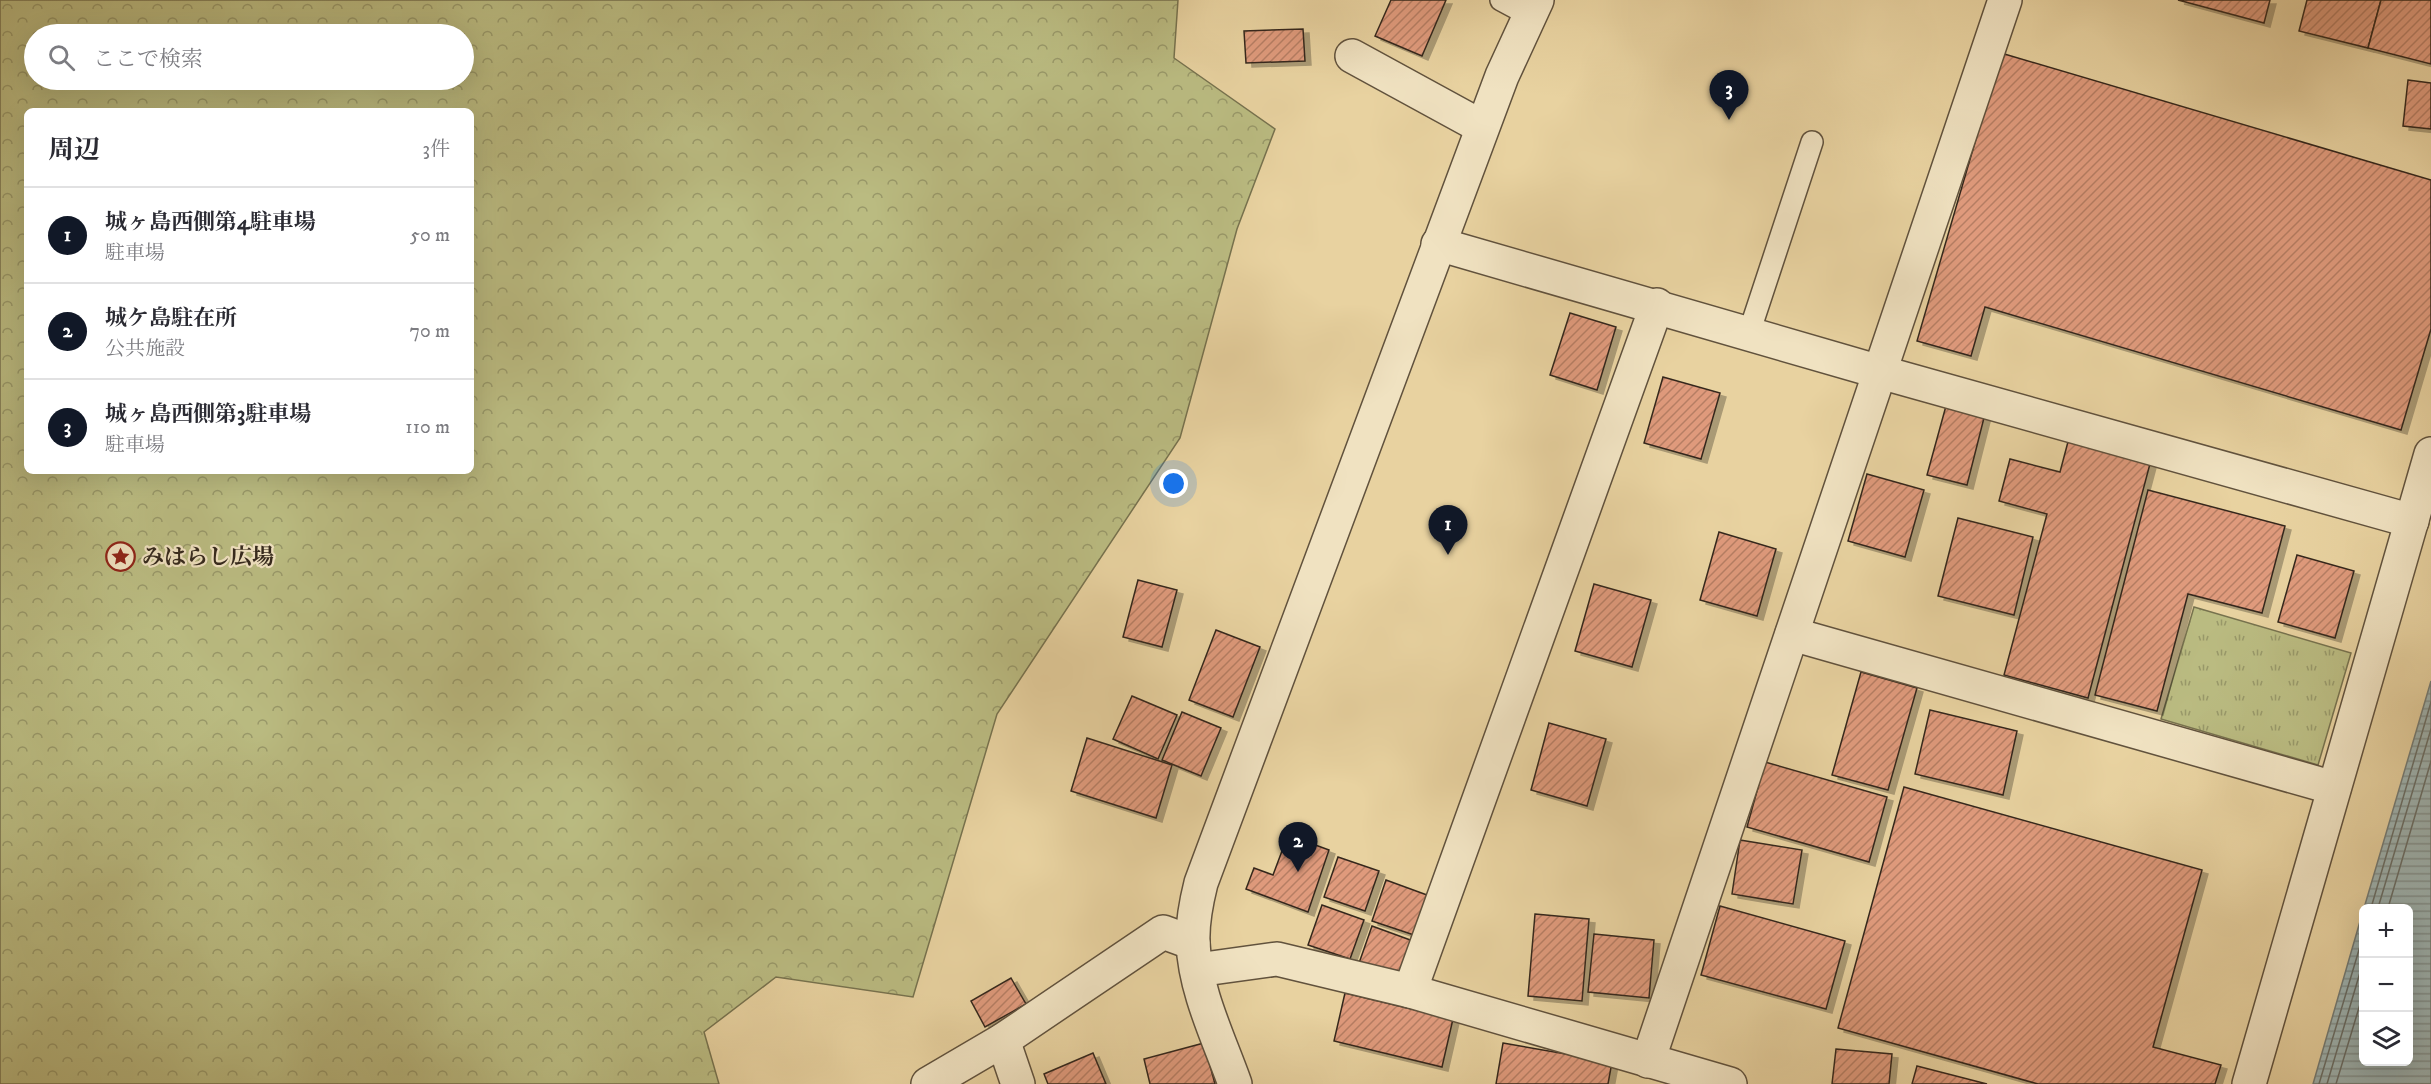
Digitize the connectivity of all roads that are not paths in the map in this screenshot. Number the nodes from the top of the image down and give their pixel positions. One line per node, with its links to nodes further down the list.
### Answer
1 (2005, 0): 9 (street)
2 (1522, 5): 4 (street)
3 (1352, 56): 4 (street)
4 (1482, 127): 6 (street)
5 (1812, 141): 8 (lane)
6 (1438, 244): 7 (street); 14 (street)
7 (1657, 305): 8 (street); 15 (street)
8 (1749, 333): 9 (street)
9 (1880, 372): 11 (street); 12 (street)
10 (2431, 454): 11 (street)
11 (2412, 521): 13 (street)
12 (1792, 634): 13 (street); 17 (street)
13 (2334, 788): 22 (street)
14 (1195, 957): 15 (street); 16 (street); 20 (street)
15 (1410, 991): 17 (street)
16 (1003, 1040): 18 (street); 19 (street)
17 (1648, 1060): 21 (street)
18 (928, 1084)
19 (1018, 1084)
20 (1235, 1084)
21 (1730, 1084)
22 (2249, 1084)

